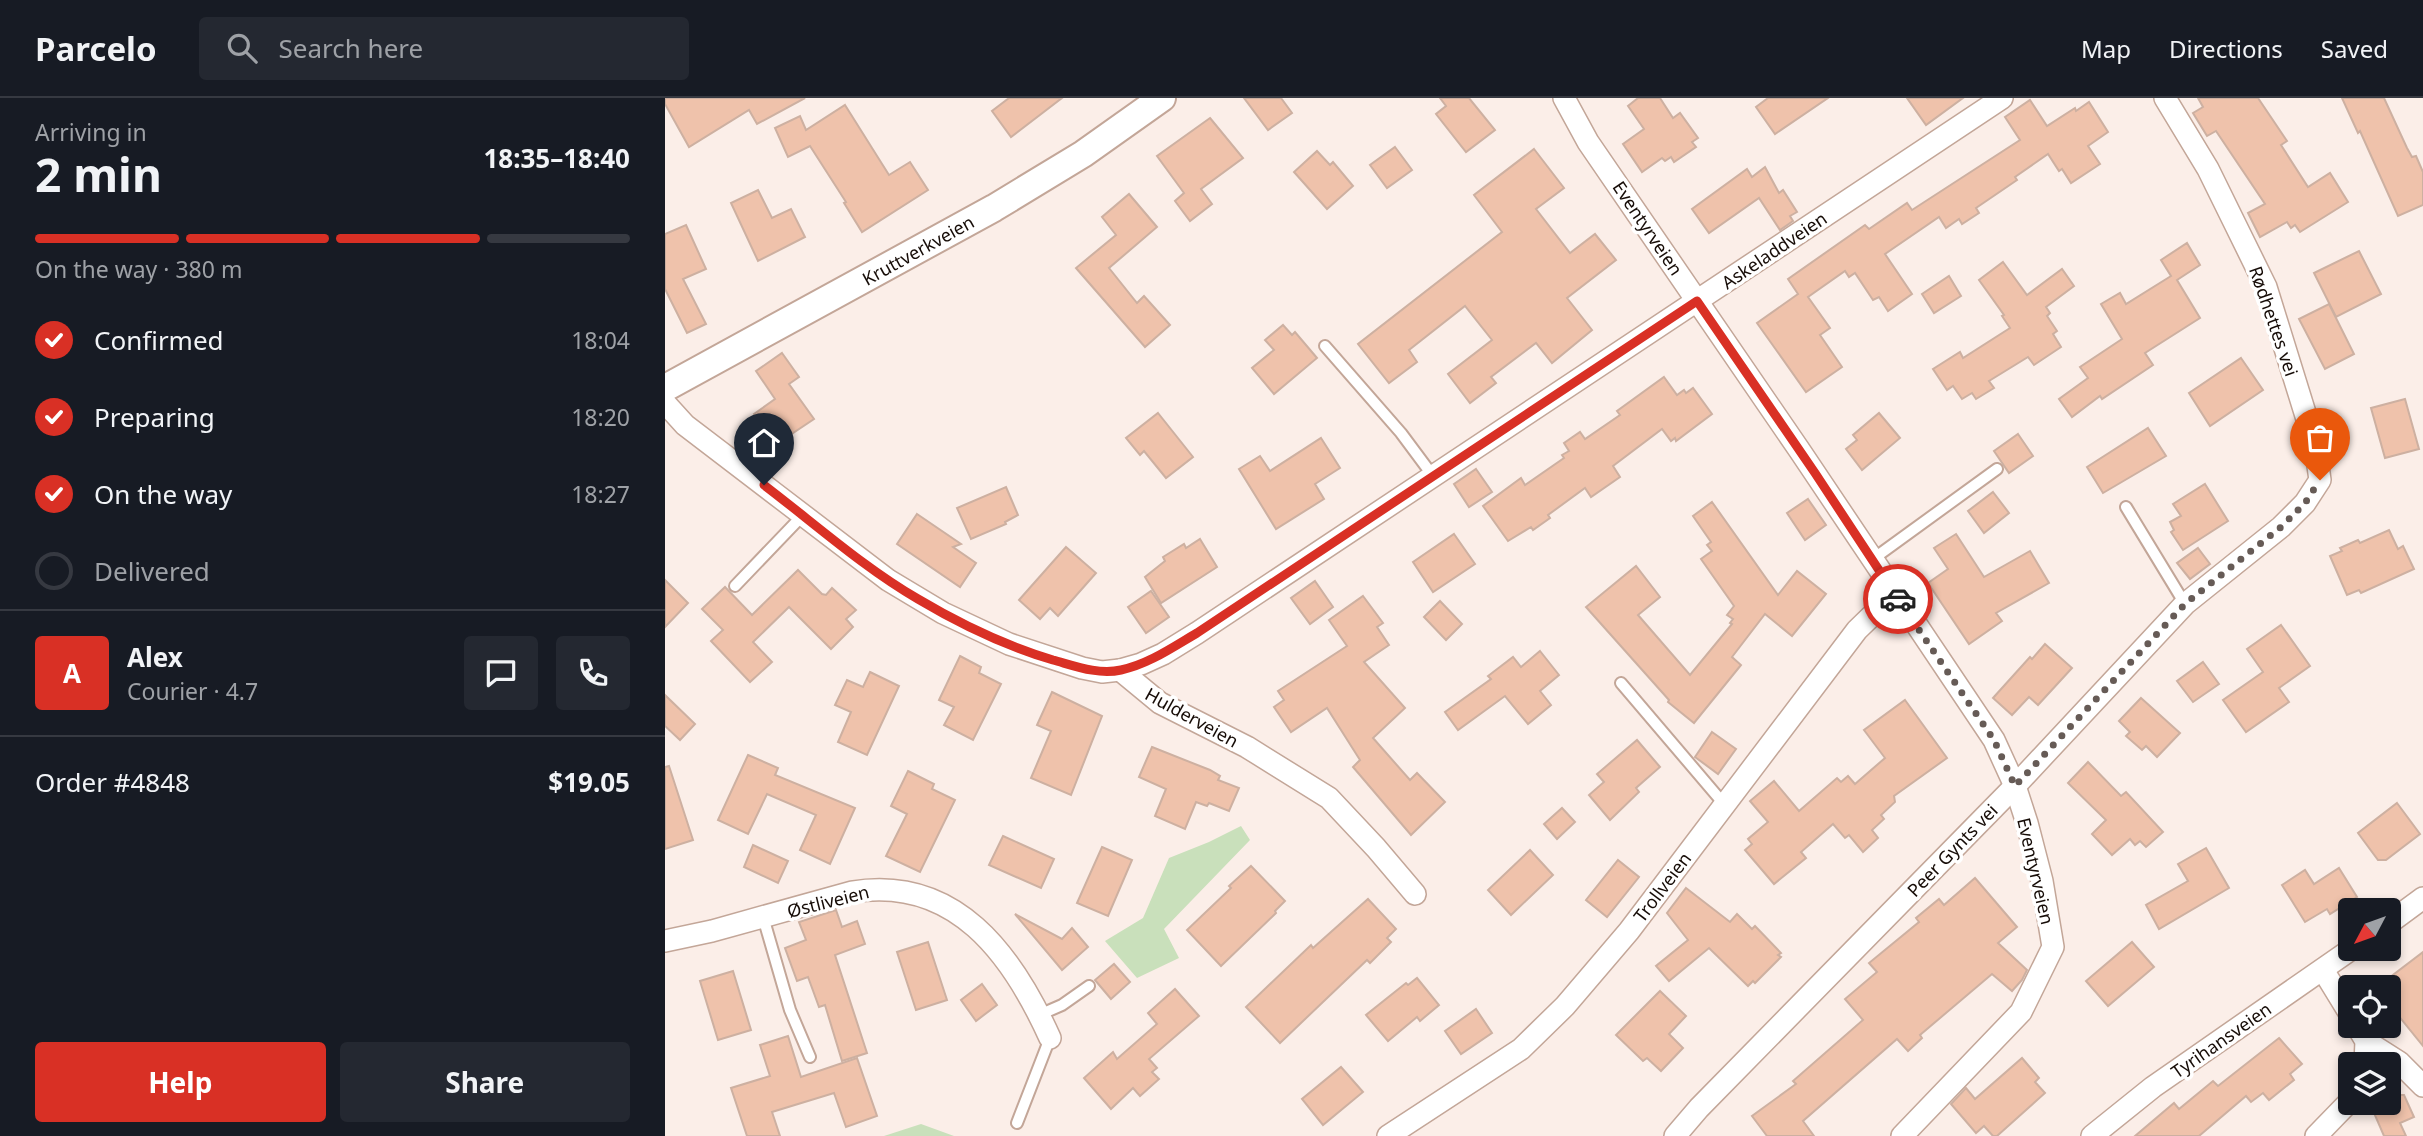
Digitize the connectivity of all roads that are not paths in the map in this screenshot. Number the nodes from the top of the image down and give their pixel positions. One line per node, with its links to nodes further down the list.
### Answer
1 (1162, 98): 7 (street, Kruttverkveien)
2 (1564, 98): 5 (street, Eventyrveien)
3 (2002, 98): 5 (street, Askeladdveien)
4 (2165, 98): 11 (street, Rødhettes vei)
5 (1697, 301): 10 (street, Askeladdveien); 14 (street, Eventyrveien)
6 (1325, 346): 10 (lane)
7 (665, 388)
8 (665, 403): 13 (street)
9 (1997, 469): 14 (lane)
10 (1433, 476): 18 (street, Askeladdveien)
11 (2320, 480): 17 (street, Peer Gynts vei)
12 (2126, 507): 17 (lane)
13 (803, 515): 15 (lane); 18 (street)
14 (1873, 559): 16 (street, Eventyrveien)
15 (735, 586)
16 (1894, 594): 20 (street, Eventyrveien); 21 (street, Trollveien)
17 (2185, 604): 20 (street, Peer Gynts vei)
18 (1120, 670): 22 (street, Hulderveien)
19 (1621, 682): 21 (lane)
20 (2015, 786): 39 (street, Peer Gynts vei); 40 (street, Eventyrveien)
21 (1724, 804): 38 (street, Trollveien)
22 (1415, 894)
23 (2423, 898): 24 (street)
24 (2401, 914)
25 (763, 917): 26 (street, Østliveien); 31 (street, Østliveien); 34 (lane)
26 (665, 941)
27 (2338, 959): 28 (street, Tyrihansveien)
28 (2322, 970): 30 (street); 41 (street, Tyrihansveien)
29 (1089, 986): 31 (lane)
30 (2338, 995)
31 (1039, 1015): 32 (street, Østliveien)
32 (1050, 1038): 37 (lane)
33 (2368, 1038): 35 (street)
34 (810, 1056)
35 (2423, 1086)
36 (2338, 1113): 42 (street)
37 (1017, 1123)
38 (1388, 1136)
39 (1675, 1136)
40 (1902, 1136)
41 (2092, 1136)
42 (2316, 1136)

